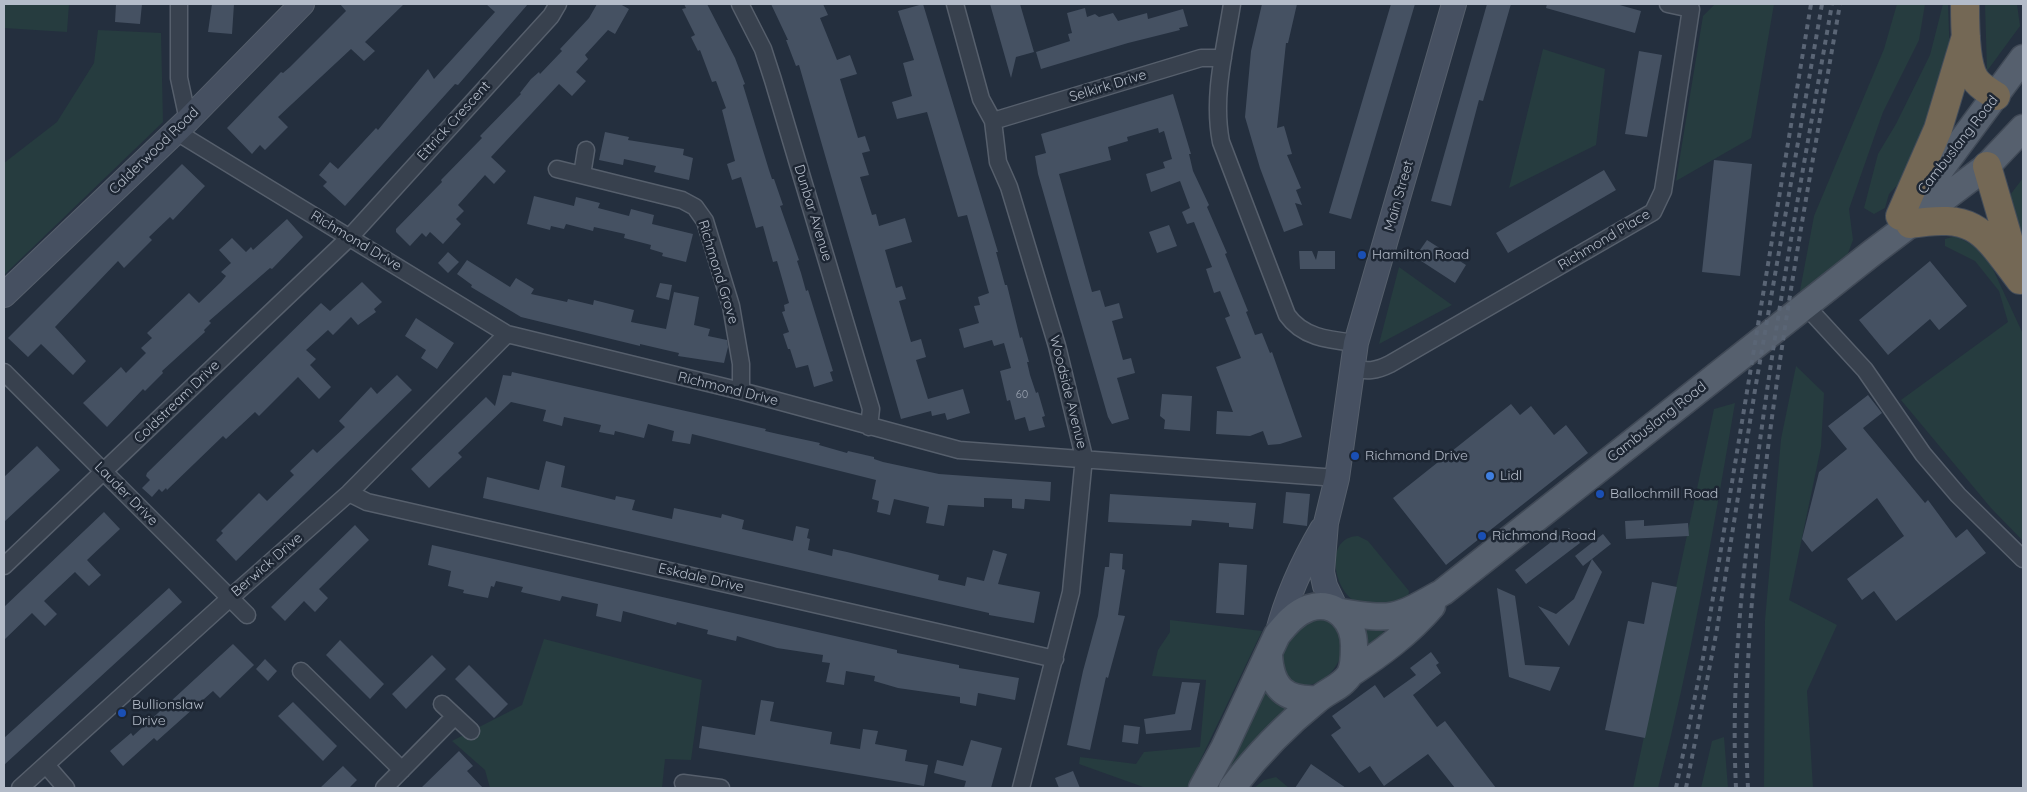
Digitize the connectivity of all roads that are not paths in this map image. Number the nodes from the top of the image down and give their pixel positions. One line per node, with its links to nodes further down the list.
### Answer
1 (179, 4): 17 (street)
2 (302, 4): 17 (main road, Calderwood Road)
3 (558, 4): 24 (street, Ettrick Crescent)
4 (740, 4): 33 (street, Dunbar Avenue)
5 (955, 4): 16 (street, Woodside Avenue)
6 (1232, 4): 12 (street)
7 (1454, 4): 29 (main road, Main Street)
8 (1668, 4): 10 (street, Richmond Place)
9 (1965, 4): 11 (highway)
10 (1696, 6): 30 (street, Richmond Place)
11 (1966, 36): 15 (highway); 23 (highway)
12 (1223, 58): 16 (street, Selkirk Drive); 29 (street)
13 (2023, 58): 15 (main road, Cambuslang Road)
14 (2023, 93): 15 (main road)
15 (1992, 102): 20 (main road); 23 (main road, Cambuslang Road)
16 (993, 121): 34 (street, Woodside Avenue)
17 (181, 125): 24 (street, Richmond Drive); 26 (main road, Calderwood Road)
18 (2023, 128): 20 (main road, Cambuslang Road)
19 (586, 150): 22 (street)
20 (1986, 166): 23 (main road, Cambuslang Road); 25 (highway)
21 (557, 169): 22 (street, Richmond Grove)
22 (582, 175): 32 (street, Richmond Grove)
23 (1905, 220): 25 (highway); 27 (main road, Cambuslang Road)
24 (350, 237): 28 (street, Richmond Drive); 35 (street, Coldstream Drive)
25 (2022, 284)
26 (4, 295)
27 (1806, 306): 39 (street); 41 (main road, Cambuslang Road)
28 (507, 334): 32 (street, Richmond Drive); 37 (street, Berwick Drive)
29 (1356, 343): 30 (main road, Main Street)
30 (1352, 368): 36 (main road, Main Street)
31 (4, 372): 35 (street, Lauder Drive)
32 (741, 391): 33 (street, Richmond Drive)
33 (869, 427): 34 (street, Richmond Drive)
34 (1084, 457): 36 (street, Richmond Drive); 46 (street, Woodside Avenue)
35 (104, 472): 40 (street, Coldstream Drive); 42 (street, Lauder Drive)
36 (1336, 478): 38 (main road)
37 (349, 494): 42 (street, Berwick Drive); 46 (street, Eskdale Drive)
38 (1326, 523): 43 (main road); 45 (main road)
39 (2023, 559)
40 (4, 566)
41 (1443, 592): 43 (main road); 48 (main road)
42 (230, 598): 44 (street, Lauder Drive); 53 (street, Berwick Drive)
43 (1339, 611): 45 (main road); 48 (main road)
44 (247, 616)
45 (1273, 645): 49 (main road); 61 (main road)
46 (1055, 658): 60 (street, Woodside Avenue)
47 (301, 671): 54 (street)
48 (1350, 674): 49 (main road)
49 (1318, 698): 62 (main road)
50 (442, 704): 51 (street)
51 (454, 716): 52 (street); 54 (street)
52 (471, 731)
53 (46, 765): 56 (street, Berwick Drive); 57 (street)
54 (402, 770): 58 (street)
55 (683, 784): 59 (street)
56 (20, 788)
57 (66, 788)
58 (384, 788)
59 (721, 788)
60 (1021, 788)
61 (1202, 788)
62 (1232, 788)

